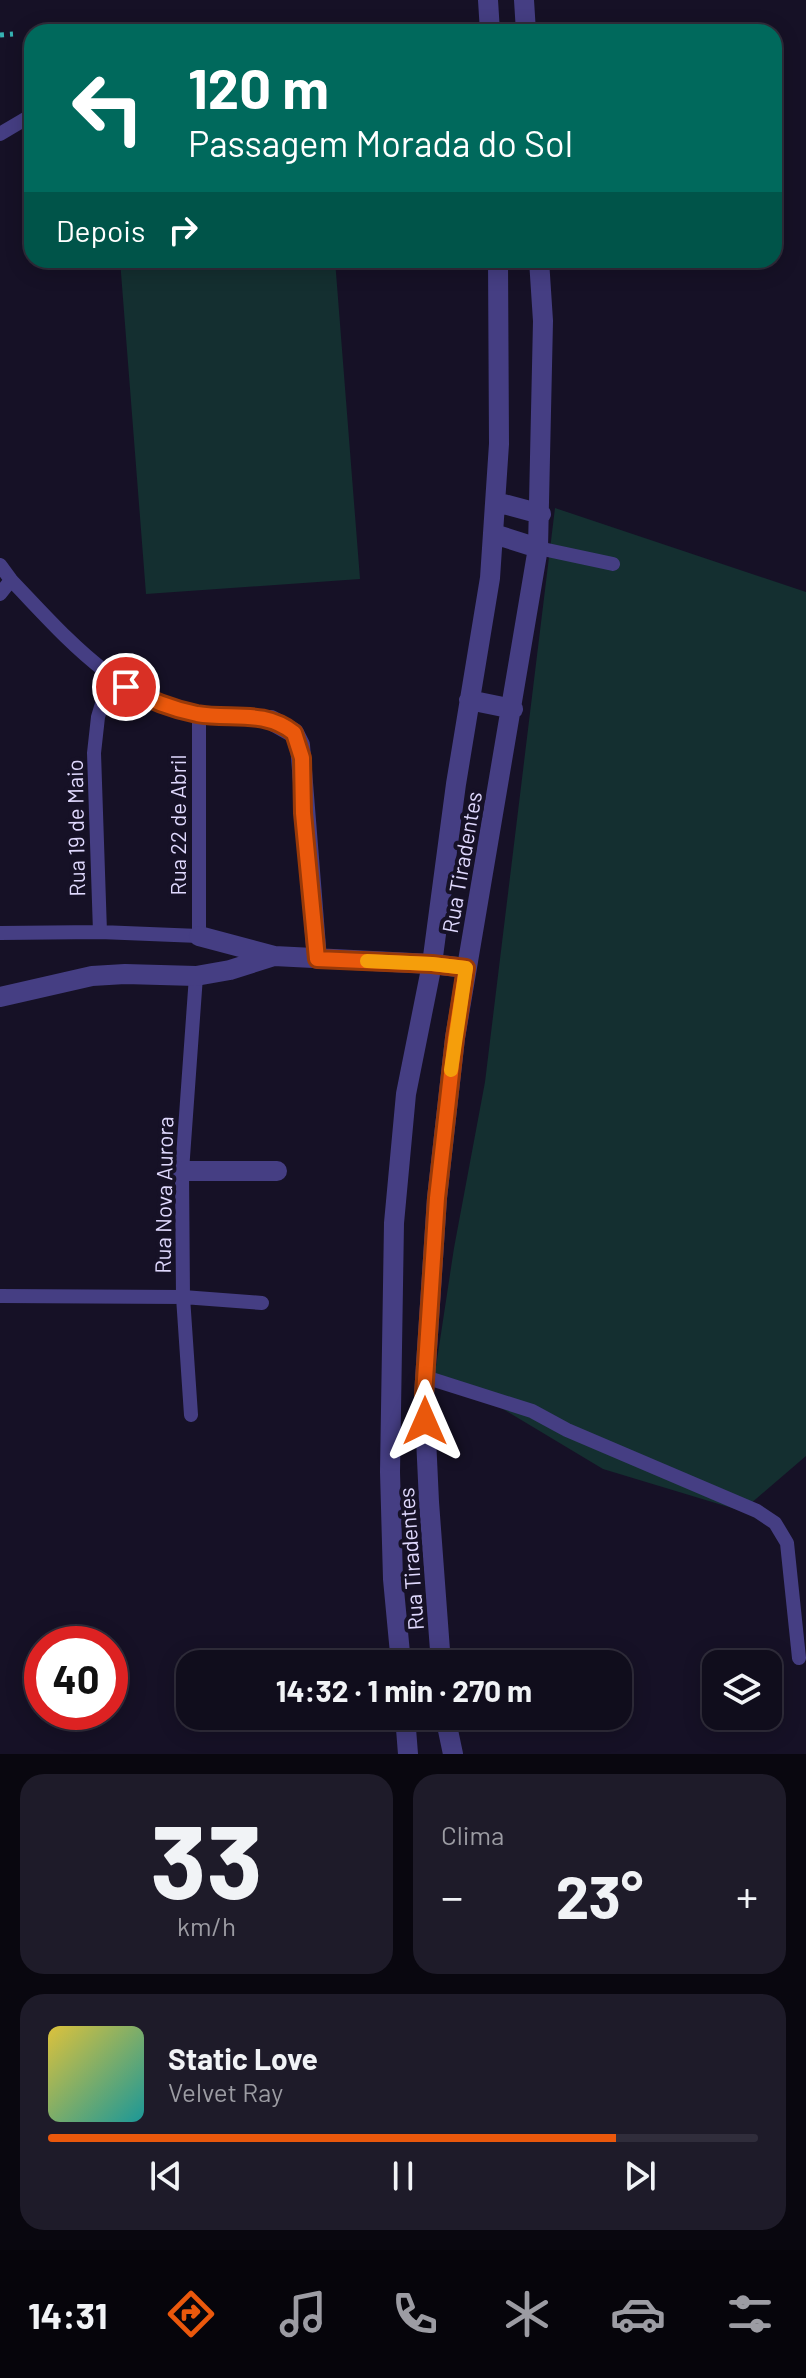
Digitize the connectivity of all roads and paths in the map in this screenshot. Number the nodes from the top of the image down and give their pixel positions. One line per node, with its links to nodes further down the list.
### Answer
1 (488, 0): 3 (street)
2 (524, 0): 4 (street)
3 (490, 24)
4 (526, 24)
5 (13, 34): 6 (path)
6 (0, 35)
7 (24, 120): 8 (lane)
8 (0, 134)
9 (498, 268): 11 (street, Rua Tiradentes)
10 (540, 268): 12 (street, Rua Tiradentes)
11 (496, 502): 12 (street); 13 (street, Rua Tiradentes)
12 (541, 514): 14 (street, Rua Tiradentes)
13 (494, 534): 14 (street); 20 (street, Rua Tiradentes)
14 (538, 548): 15 (lane); 21 (street, Rua Tiradentes)
15 (613, 564)
16 (0, 565): 17 (lane)
17 (11, 580): 18 (lane); 19 (lane)
18 (0, 594)
19 (110, 677): 22 (lane); 24 (lane, Rua 19 de Maio)
20 (469, 700): 21 (street); 29 (street, Rua Tiradentes)
21 (513, 709): 30 (street, Rua Tiradentes)
22 (199, 714): 23 (lane); 26 (lane, Rua 22 de Abril)
23 (271, 720): 28 (street)
24 (100, 932): 25 (lane); 26 (lane)
25 (0, 933)
26 (199, 936): 27 (street)
27 (274, 956): 28 (street); 31 (street)
28 (317, 959): 29 (street)
29 (432, 964): 30 (street); 38 (street, Rua Tiradentes)
30 (466, 968): 39 (street, Rua Tiradentes)
31 (196, 976): 32 (street); 33 (lane, Rua Nova Aurora)
32 (0, 997)
33 (182, 1171): 34 (street); 36 (lane, Rua Nova Aurora)
34 (277, 1171)
35 (0, 1296): 36 (lane)
36 (183, 1297): 37 (lane); 40 (lane, Rua Nova Aurora)
37 (262, 1303)
38 (390, 1373): 39 (street); 41 (street, Rua Tiradentes)
39 (425, 1377): 42 (street, Rua Tiradentes); 43 (lane)
40 (191, 1415)
41 (400, 1650)
42 (440, 1650)
43 (799, 1658)
44 (406, 1730): 46 (street)
45 (448, 1730): 47 (street)
46 (408, 1754)
47 (453, 1754)

